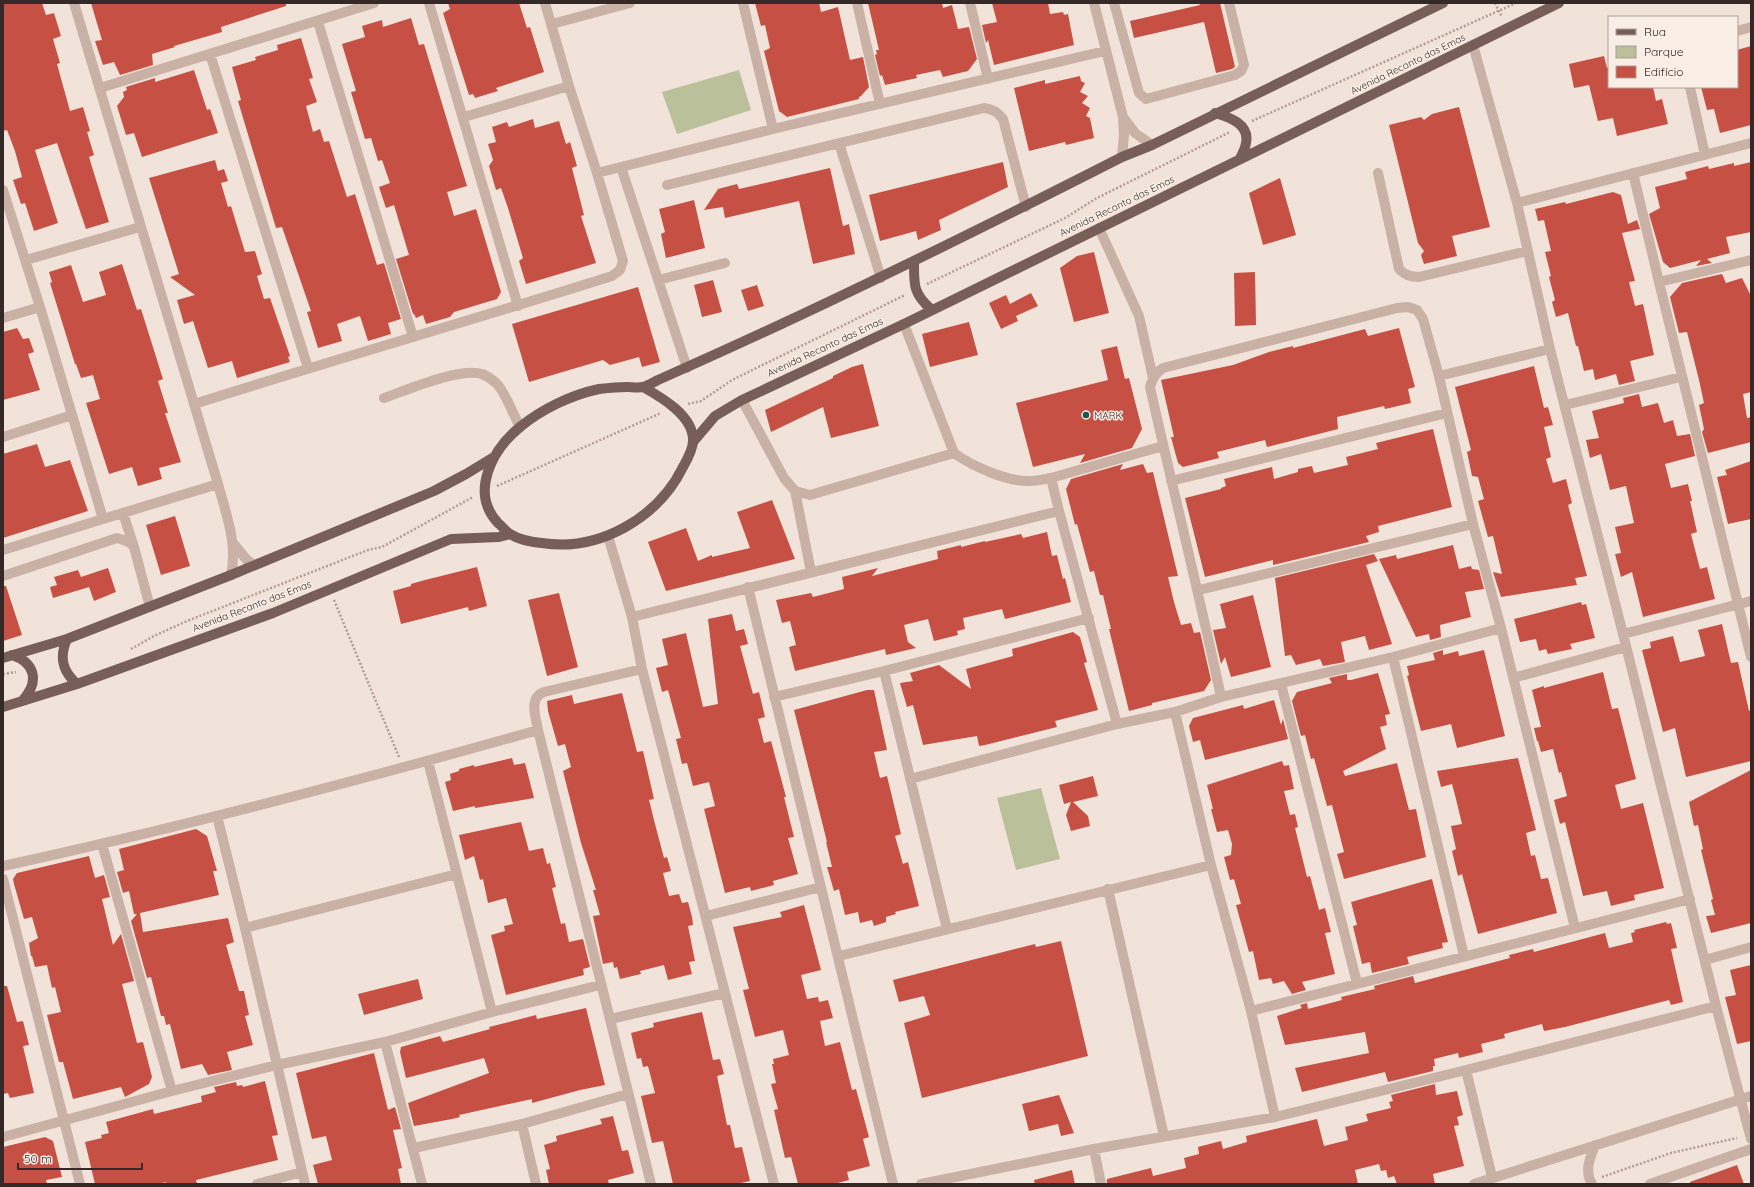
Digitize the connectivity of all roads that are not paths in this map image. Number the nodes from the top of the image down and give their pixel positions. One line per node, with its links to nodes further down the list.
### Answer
1 (74, 3): 23 (street)
2 (374, 3): 14 (street)
3 (429, 3): 27 (street)
4 (545, 3): 15 (street)
5 (630, 3): 15 (street)
6 (742, 3): 29 (street)
7 (857, 3): 25 (street)
8 (970, 3): 21 (street)
9 (1094, 3): 19 (street)
10 (1114, 3): 11 (street)
11 (1229, 3)
12 (1443, 3): 26 (main road)
13 (1559, 3): 18 (main road, Avenida Recanto das Emas)
14 (318, 22): 20 (street); 60 (street)
15 (552, 24): 22 (street)
16 (1751, 27): 17 (street)
17 (1738, 31)
18 (1473, 45): 35 (main road, Avenida Recanto das Emas); 43 (street)
19 (1105, 52): 21 (street); 28 (street)
20 (210, 54): 23 (street); 62 (street)
21 (988, 79): 25 (street)
22 (569, 86): 27 (street); 37 (street)
23 (100, 88): 45 (street)
24 (1690, 88): 33 (street)
25 (880, 104): 29 (street)
26 (1215, 112): 32 (main road); 35 (main road)
27 (464, 117): 55 (street)
28 (1123, 117): 32 (street); 34 (street)
29 (773, 129): 36 (street)
30 (1751, 143): 33 (street)
31 (839, 144): 40 (street); 44 (street); 52 (street)
32 (1152, 145): 34 (main road)
33 (1705, 154): 39 (street)
34 (1122, 157): 44 (main road)
35 (1239, 160): 46 (main road, Avenida Recanto das Emas)
36 (621, 167): 37 (street); 53 (street)
37 (597, 173): 55 (street)
38 (1378, 173): 47 (street)
39 (1633, 173): 43 (street); 54 (street)
40 (667, 184)
41 (3, 190): 42 (street)
42 (5, 202): 48 (street)
43 (1518, 203): 47 (street)
44 (1026, 207): 50 (main road)
45 (140, 227): 48 (street); 70 (street)
46 (1099, 228): 57 (main road, Avenida Recanto das Emas); 66 (street)
47 (1527, 251): 61 (street)
48 (26, 260): 56 (street)
49 (1751, 260): 54 (street)
50 (914, 262): 52 (main road); 57 (main road)
51 (725, 263): 53 (street)
52 (881, 278): 63 (main road)
53 (658, 280): 63 (street)
54 (1659, 282): 65 (street)
55 (518, 306): 60 (street)
56 (40, 307): 58 (street); 73 (street)
57 (932, 310): 59 (main road, Avenida Recanto das Emas)
58 (3, 318)
59 (904, 324): 69 (main road, Avenida Recanto das Emas); 78 (street)
60 (413, 337): 62 (street)
61 (1550, 349): 64 (street); 71 (street)
62 (308, 368): 70 (street)
63 (687, 368): 67 (main road)
64 (1439, 376): 66 (street); 72 (street)
65 (1681, 377): 71 (street); 100 (street)
66 (1153, 378): 77 (street)
67 (642, 387): 74 (main road); 76 (main road)
68 (384, 398): 74 (street)
69 (742, 400): 76 (main road, Avenida Recanto das Emas); 83 (street)
70 (194, 404): 82 (street)
71 (1565, 405): 105 (street)
72 (1447, 413): 81 (street); 87 (street)
73 (72, 415): 75 (street); 86 (street)
74 (520, 427): 79 (main road)
75 (3, 436)
76 (693, 442): 89 (main road)
77 (1163, 446): 80 (street); 81 (street)
78 (954, 453): 80 (street); 83 (street)
79 (494, 457): 88 (main road); 93 (main road)
80 (1051, 478): 84 (street)
81 (1171, 481): 98 (street)
82 (218, 484): 85 (street); 90 (street)
83 (795, 491): 94 (street)
84 (1059, 510): 94 (street); 103 (street)
85 (123, 513): 86 (street); 91 (street)
86 (103, 519): 92 (street)
87 (1473, 524): 98 (street); 104 (street)
88 (510, 534): 89 (main road); 114 (main road, Avenida Recanto das Emas)
89 (608, 536): 102 (street)
90 (233, 543): 93 (street); 95 (street)
91 (134, 547): 96 (street); 101 (street)
92 (3, 550)
93 (254, 565): 95 (main road)
94 (811, 572): 97 (street)
95 (231, 575): 101 (main road)
96 (3, 576)
97 (748, 588): 102 (street); 116 (street)
98 (1198, 590): 117 (street)
99 (1751, 601): 100 (street)
100 (1737, 604): 105 (street); 110 (street)
101 (150, 607): 106 (main road)
102 (632, 617): 111 (street)
103 (1089, 618): 112 (street); 121 (street)
104 (1501, 628): 109 (street); 113 (street)
105 (1623, 634): 107 (street)
106 (67, 639): 108 (main road); 114 (main road)
107 (1626, 647): 113 (street); 133 (street)
108 (8, 656): 118 (main road)
109 (1393, 657): 115 (street); 140 (street)
110 (1751, 657)
111 (642, 669): 122 (street); 134 (street)
112 (884, 671): 116 (street); 124 (street)
113 (1513, 678): 136 (street)
114 (77, 684): 118 (main road, Avenida Recanto das Emas)
115 (1281, 684): 117 (street); 142 (street)
116 (774, 697): 131 (street)
117 (1221, 697): 120 (street)
118 (23, 700): 119 (main road, Avenida Recanto das Emas)
119 (3, 707)
120 (1175, 712): 121 (street); 127 (street)
121 (1117, 724): 124 (street)
122 (538, 730): 123 (street); 143 (street)
123 (428, 761): 125 (street); 129 (street)
124 (910, 779): 137 (street)
125 (217, 816): 126 (street); 135 (street)
126 (102, 844): 128 (street); 152 (street)
127 (1211, 865): 132 (street); 146 (street)
128 (3, 866)
129 (457, 874): 135 (street); 147 (street)
130 (3, 879): 157 (street)
131 (821, 887): 134 (street); 139 (street)
132 (1108, 889): 137 (street); 160 (street)
133 (1690, 899): 136 (street); 141 (street)
134 (706, 916): 144 (street)
135 (245, 928): 150 (street)
136 (1574, 928): 140 (street)
137 (947, 929): 139 (street)
138 (1751, 948): 141 (street)
139 (839, 956): 176 (street)
140 (1464, 956): 142 (street)
141 (1705, 960): 145 (street)
142 (1357, 983): 146 (street)
143 (600, 986): 147 (street); 148 (street)
144 (725, 993): 148 (street); 175 (street)
145 (1716, 1006): 151 (street); 155 (street)
146 (1251, 1011): 156 (street)
147 (492, 1012): 149 (street)
148 (610, 1019): 153 (street)
149 (385, 1042): 150 (street); 163 (street)
150 (277, 1065): 152 (street); 166 (street)
151 (1466, 1070): 156 (street); 167 (street)
152 (172, 1091): 157 (street)
153 (628, 1094): 158 (street); 174 (street)
154 (1751, 1096): 155 (street)
155 (1740, 1098): 159 (street); 162 (street)
156 (1275, 1117): 160 (street)
157 (63, 1120): 161 (street); 169 (street)
158 (522, 1124): 163 (street); 173 (street)
159 (1751, 1135)
160 (1164, 1136): 164 (street)
161 (3, 1137)
162 (1595, 1146): 167 (street); 168 (street)
163 (414, 1148): 172 (street)
164 (1094, 1149): 177 (street); 178 (street)
165 (1751, 1149): 180 (street)
166 (302, 1172): 170 (street); 171 (street)
167 (1492, 1177): 179 (street)
168 (1591, 1182)
169 (80, 1184)
170 (257, 1184)
171 (305, 1184)
172 (422, 1184)
173 (536, 1184)
174 (651, 1184)
175 (774, 1184)
176 (893, 1184)
177 (921, 1184)
178 (1101, 1184)
179 (1474, 1184)
180 (1650, 1184)

